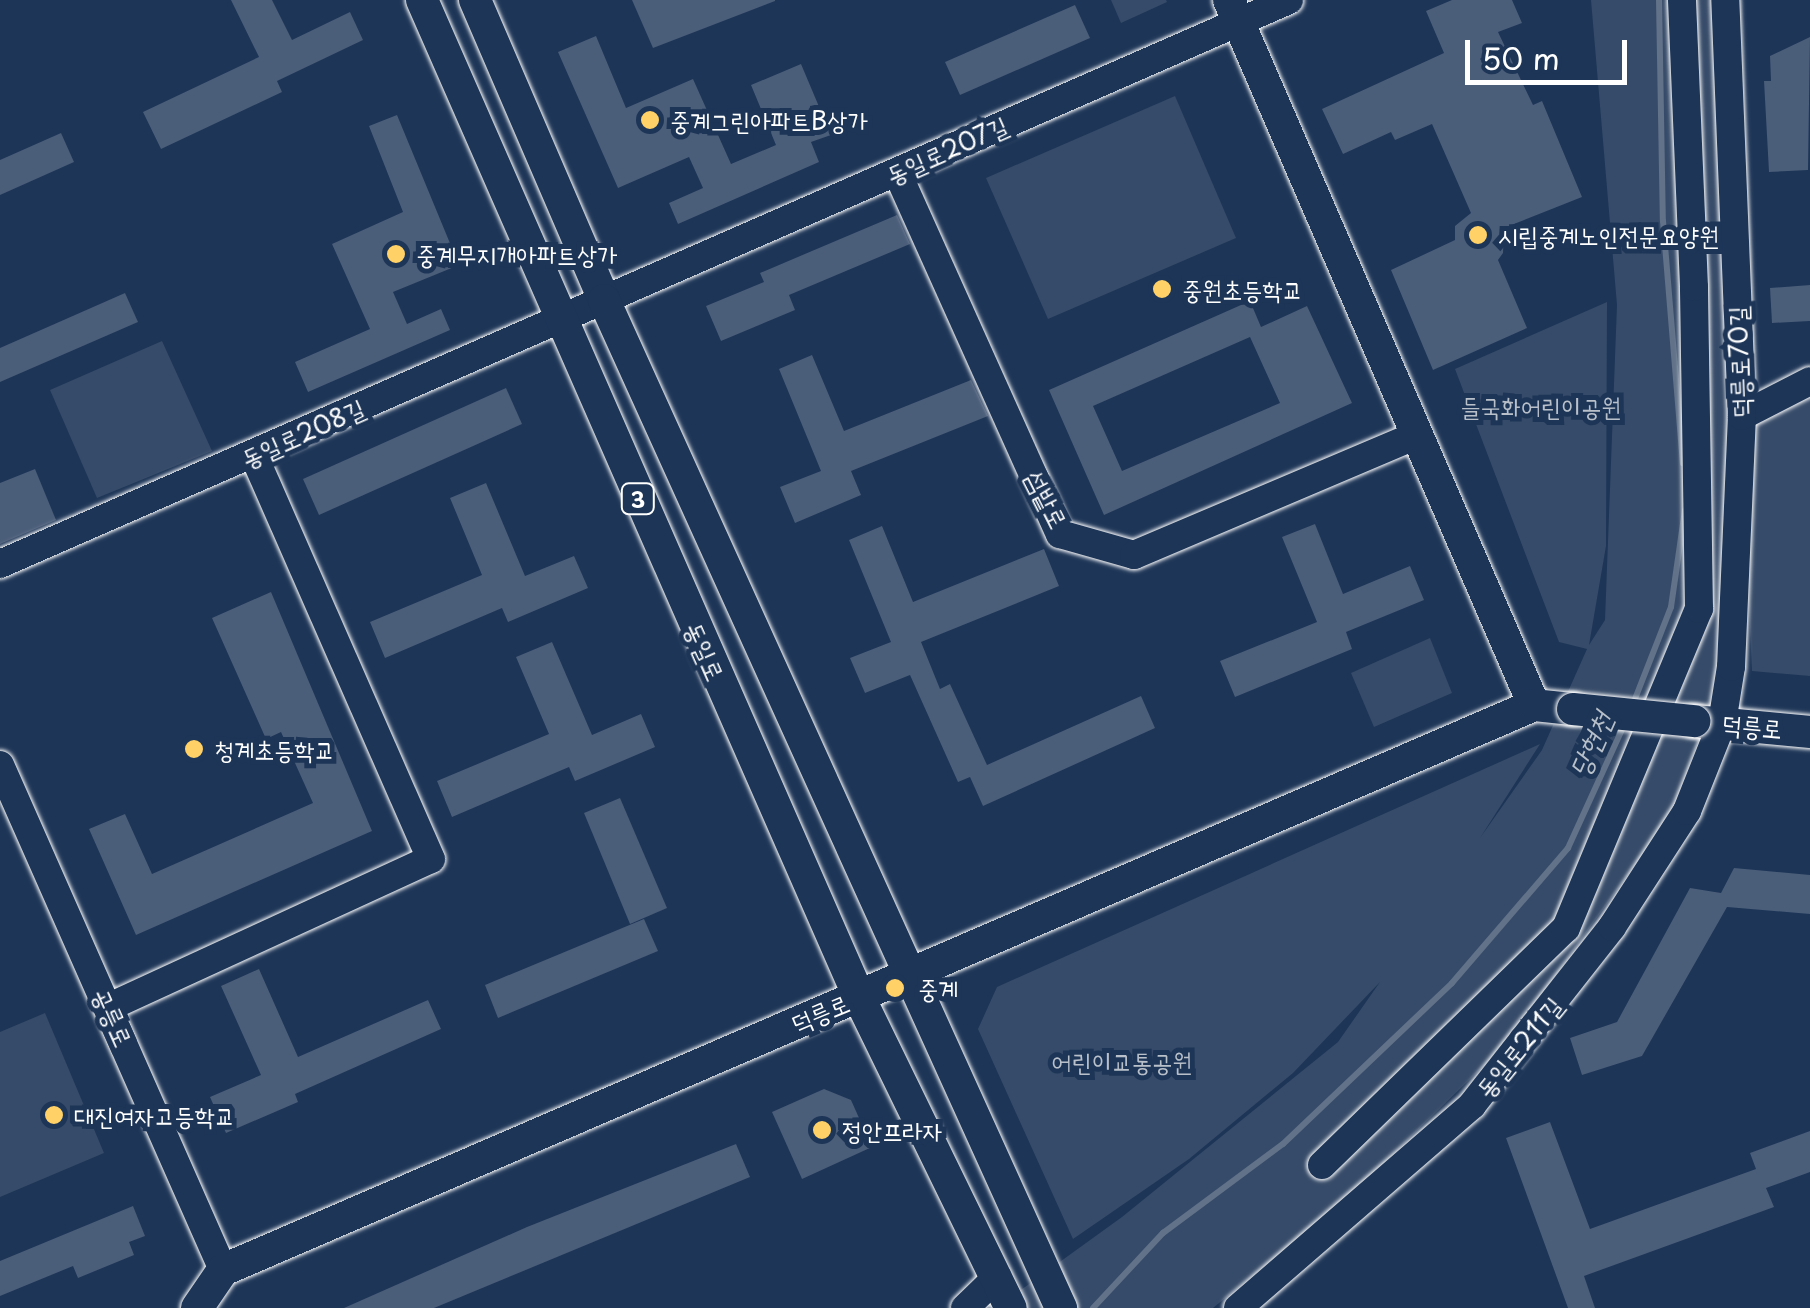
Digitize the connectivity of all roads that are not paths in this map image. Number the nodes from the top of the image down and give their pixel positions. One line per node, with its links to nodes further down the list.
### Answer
1 (422, 0): 9 (main road, 동일로 / 3)
2 (475, 0): 8 (main road, 3)
3 (1288, 0): 6 (street, 동일로207길)
4 (1682, 0): 22 (street)
5 (1726, 0): 11 (street, 덕릉로70길)
6 (1234, 11): 7 (street, 동일로207길); 12 (main road)
7 (897, 172): 8 (street, 동일로207길); 12 (street, 섬밭로)
8 (604, 300): 9 (street, 동일로208길); 19 (main road, 3)
9 (559, 320): 13 (street, 동일로208길); 20 (main road, 동일로 / 3)
10 (1810, 380): 11 (street)
11 (1742, 416): 16 (street, 덕릉로70길)
12 (1418, 436): 15 (main road)
13 (254, 455): 14 (street, 동일로208길); 21 (street)
14 (0, 564)
15 (1534, 705): 16 (main road, 덕릉로, bridge); 19 (main road, 덕릉로)
16 (1708, 722): 17 (main road, 덕릉로); 28 (street, 동일로211길)
17 (1810, 732)
18 (0, 765): 21 (street, 공릉로)
19 (912, 974): 20 (main road, 덕릉로); 27 (main road, 3)
20 (858, 997): 23 (main road, 덕릉로); 24 (main road, 동일로 / 3)
21 (109, 1007): 23 (street, 공릉로)
22 (1322, 1165)
23 (222, 1270): 25 (main road)
24 (1004, 1293): 26 (street)
25 (197, 1308)
26 (966, 1308)
27 (1061, 1308)
28 (1238, 1308)

